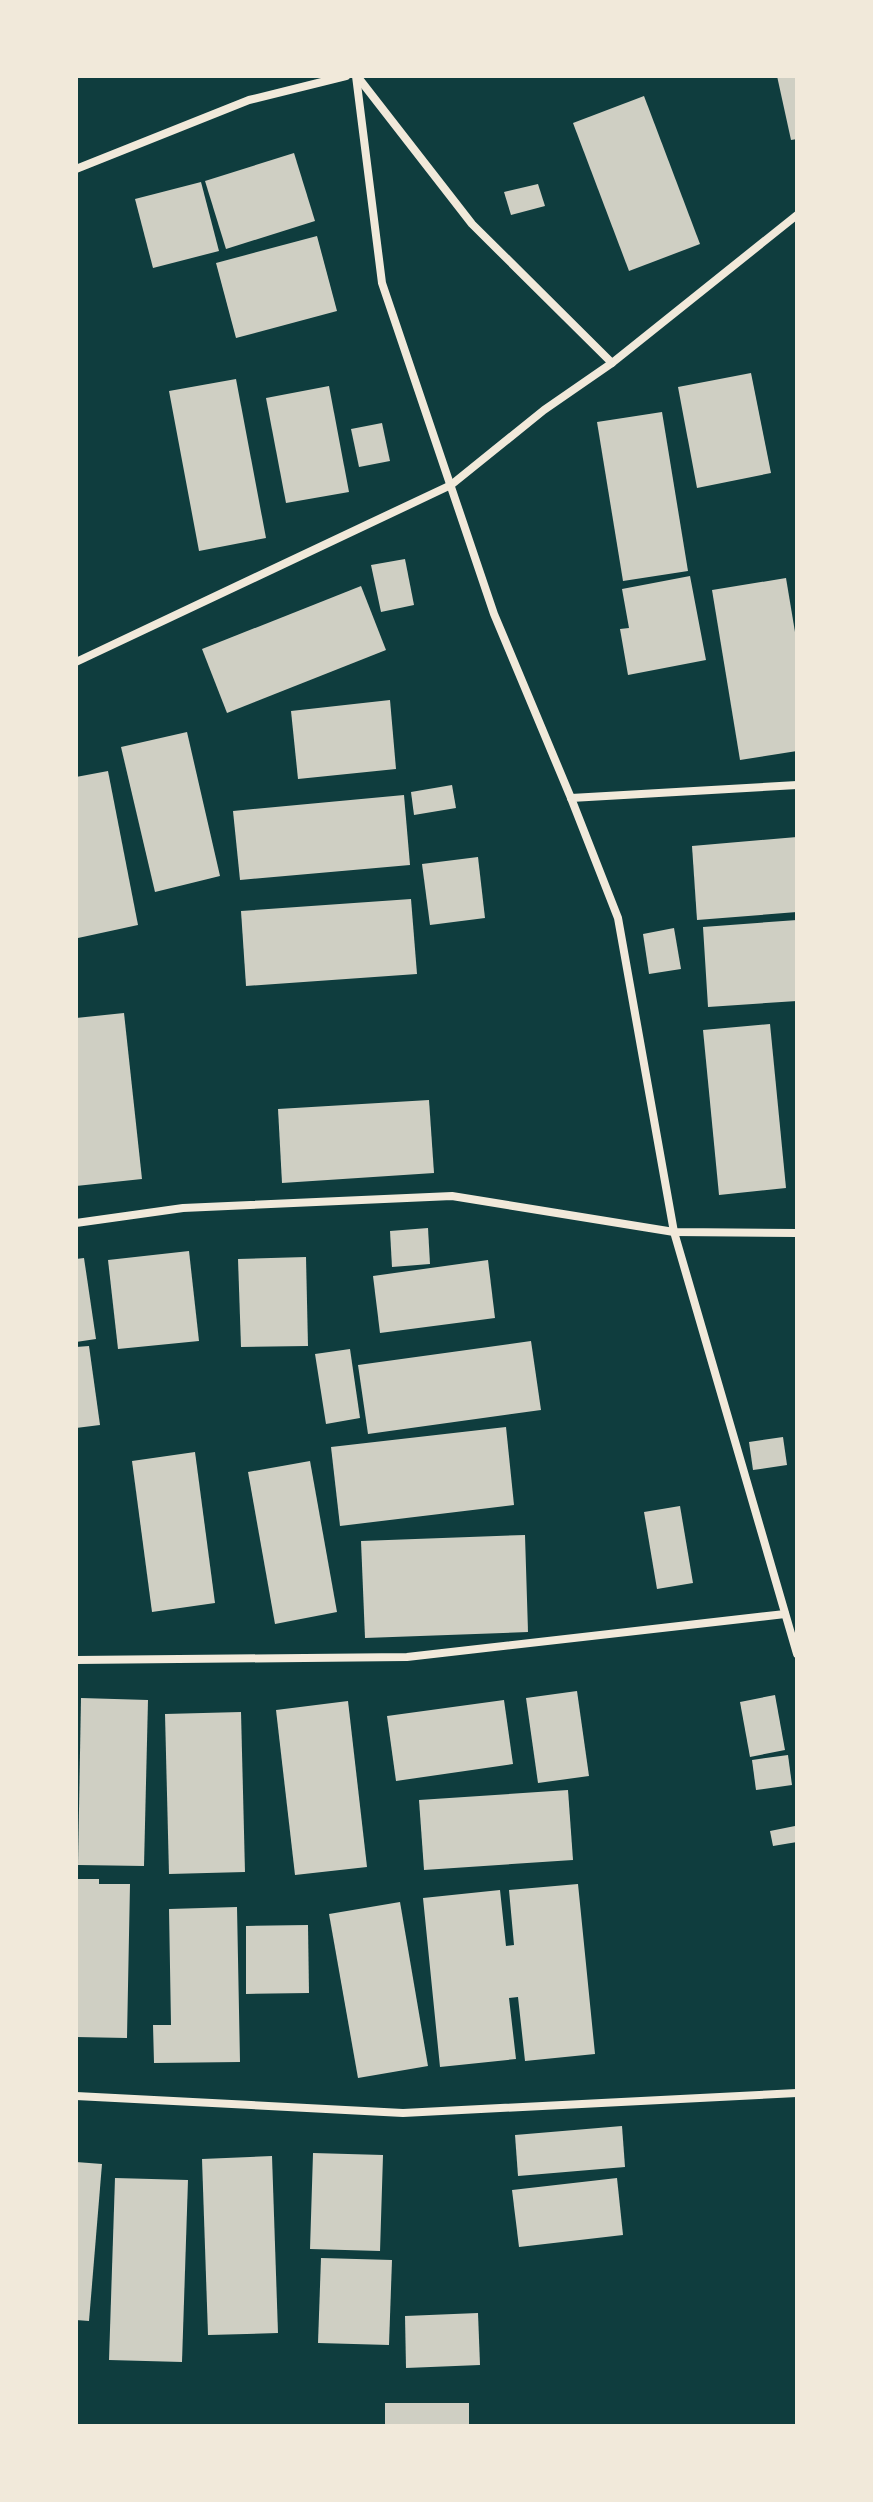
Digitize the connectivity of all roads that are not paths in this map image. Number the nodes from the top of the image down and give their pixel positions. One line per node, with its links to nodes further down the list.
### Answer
1 (346, 76): 3 (street)
2 (357, 76): 5 (street); 6 (street)
3 (76, 169)
4 (797, 215): 5 (street)
5 (612, 363): 6 (street)
6 (451, 485): 7 (street); 9 (street)
7 (76, 662)
8 (797, 785): 9 (street)
9 (571, 798): 11 (street)
10 (76, 1223): 11 (street)
11 (674, 1232): 12 (street); 13 (street)
12 (797, 1233)
13 (785, 1614): 14 (street); 15 (street)
14 (797, 1654)
15 (76, 1660)
16 (797, 2093): 17 (street)
17 (76, 2096)

